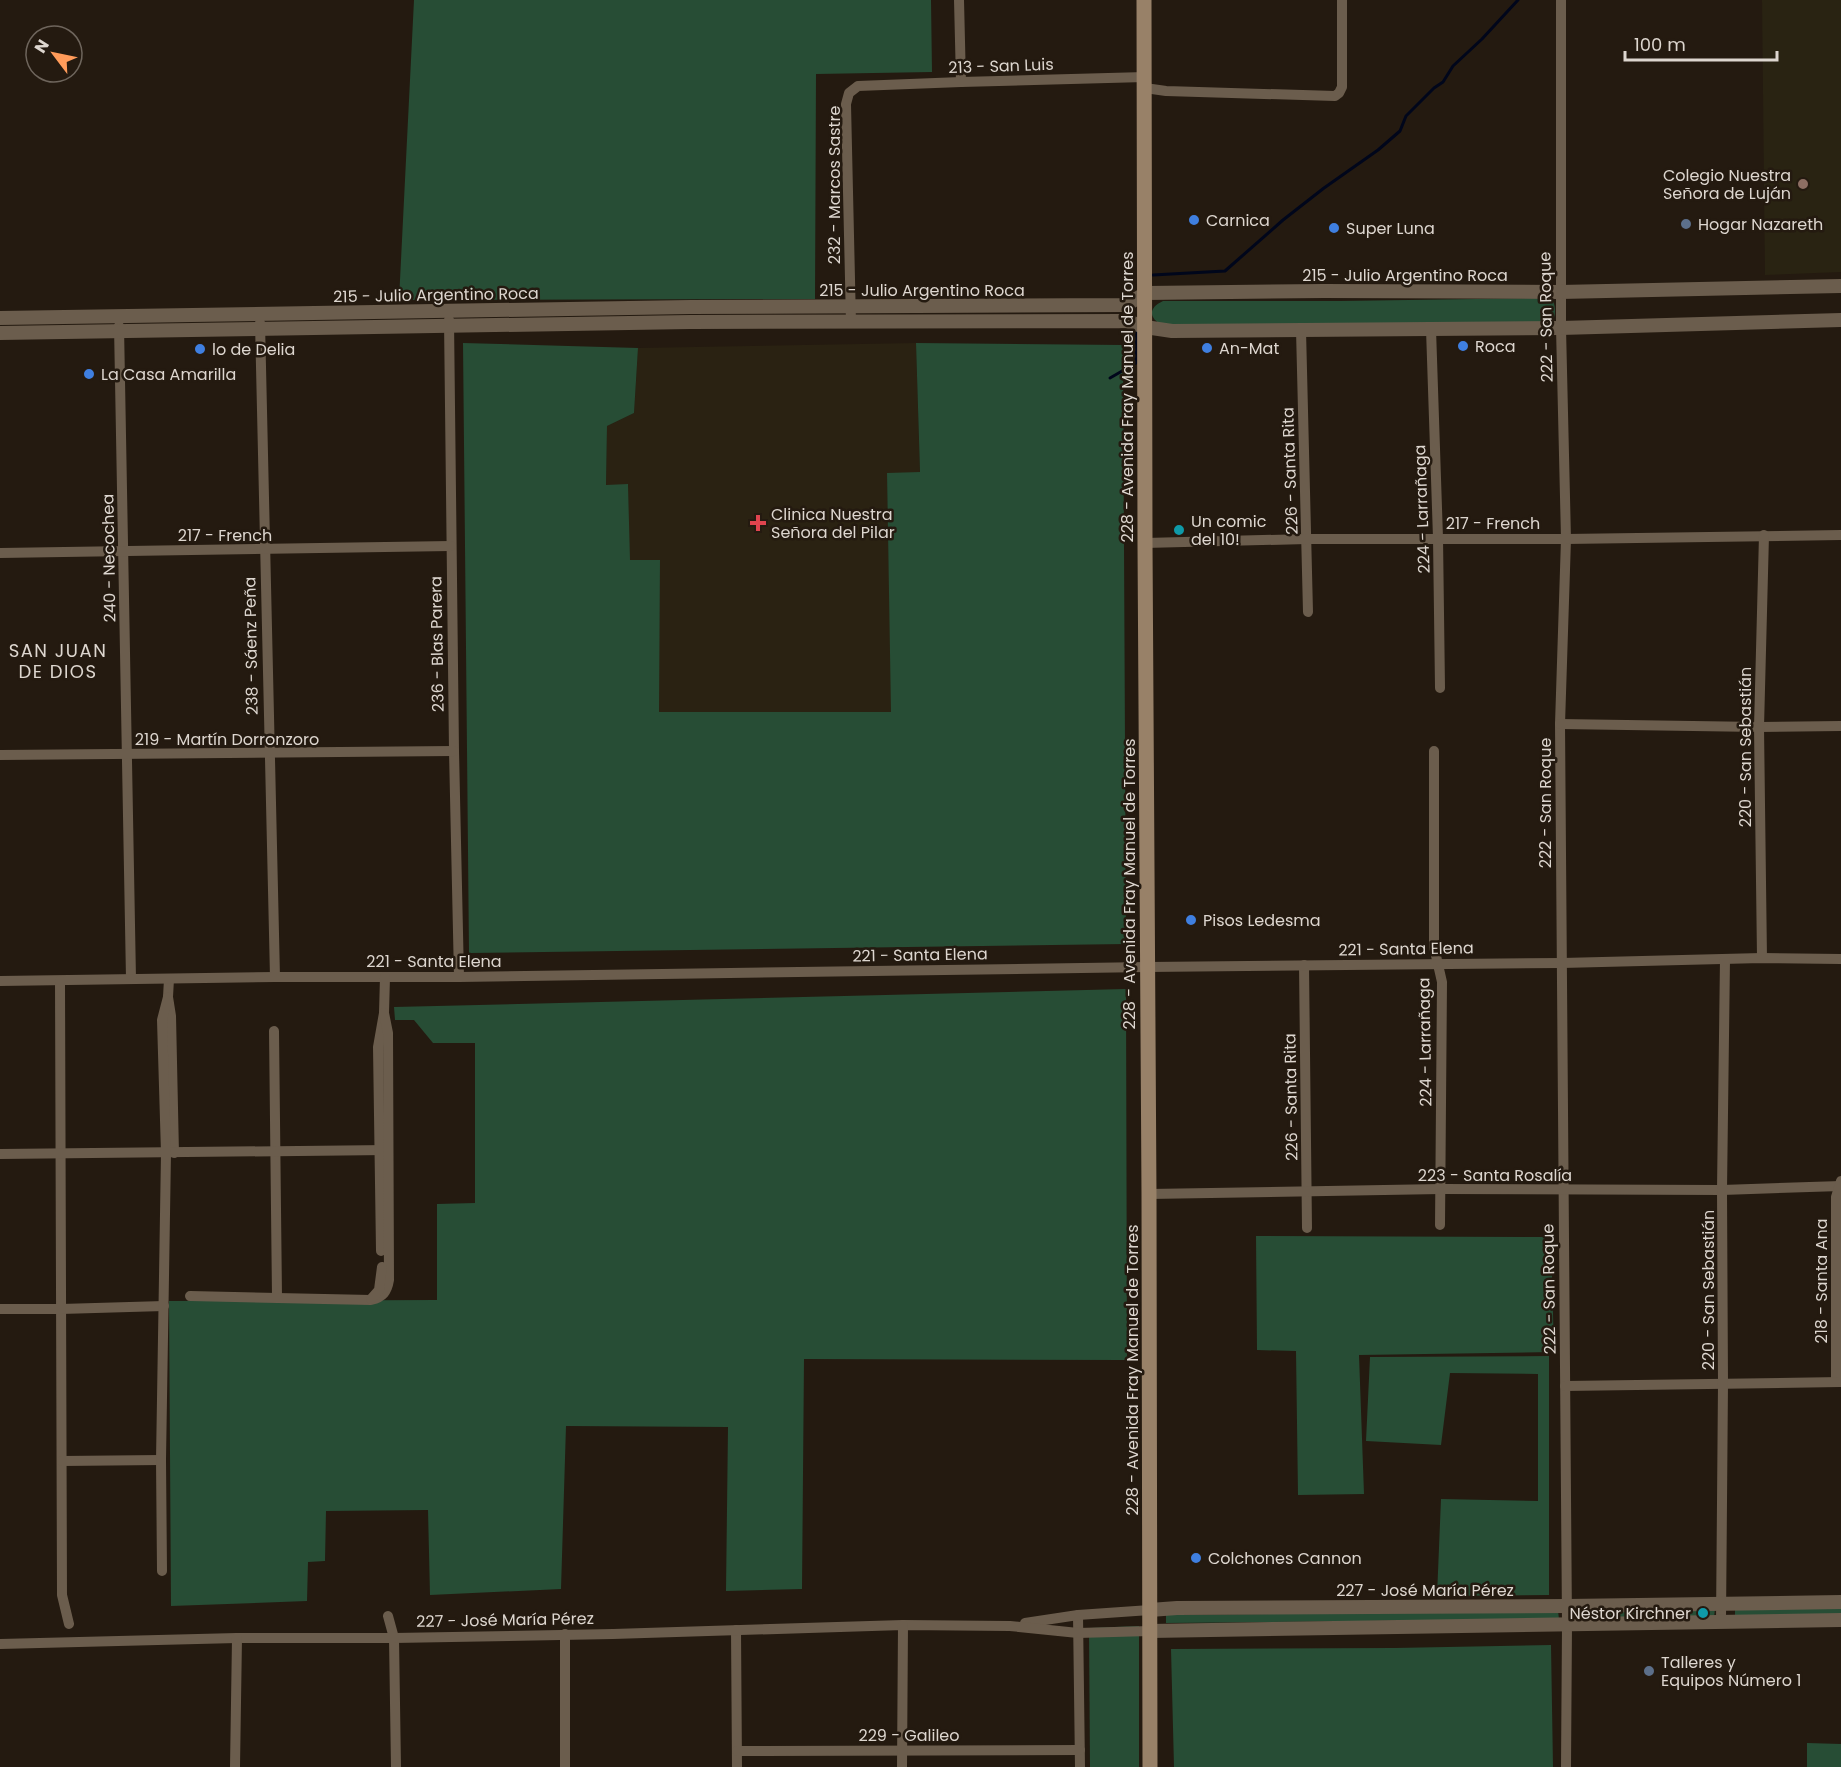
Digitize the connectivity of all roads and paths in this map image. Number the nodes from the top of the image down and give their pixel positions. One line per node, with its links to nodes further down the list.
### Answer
1 (959, 0): 5 (street)
2 (1144, 0): 6 (main road, 228 - Avenida Fray Manuel de Torres)
3 (1342, 0): 6 (street, 213 - San Luis)
4 (1561, 0): 9 (street, 222 - San Roque)
5 (961, 82): 6 (street, 213 - San Luis); 7 (street, 213 - San Luis)
6 (1145, 83): 10 (main road, 228 - Avenida Fray Manuel de Torres)
7 (858, 86): 11 (street, 232 - Marcos Sastre)
8 (1841, 286): 9 (street, 215 - Julio Argentino Roca)
9 (1560, 292): 10 (street, 215 - Julio Argentino Roca); 20 (street, 222 - San Roque)
10 (1146, 293): 11 (street, 215 - Julio Argentino Roca); 19 (main road, 228 - Avenida Fray Manuel de Torres)
11 (850, 307): 12 (street, 215 - Julio Argentino Roca); 16 (street, 232 - Marcos Sastre)
12 (450, 311): 15 (street, 215 - Julio Argentino Roca); 18 (street, 236 - Blas Parera)
13 (0, 318): 17 (street, 215 - Julio Argentino Roca)
14 (1841, 320): 20 (street, 215 - Julio Argentino Roca)
15 (260, 322): 17 (street, 215 - Julio Argentino Roca); 18 (street, 215 - Julio Argentino Roca); 31 (street, 238 - Sáenz Peña)
16 (851, 323): 18 (street, 215 - Julio Argentino Roca); 19 (street, 215 - Julio Argentino Roca)
17 (119, 324): 23 (street, 215 - Julio Argentino Roca); 32 (street, 240 - Necochea)
18 (448, 326): 30 (street, 236 - Blas Parera)
19 (1145, 327): 22 (street, 215 - Julio Argentino Roca); 29 (main road, 228 - Avenida Fray Manuel de Torres)
20 (1561, 328): 21 (street, 215 - Julio Argentino Roca); 28 (street, 222 - San Roque)
21 (1431, 329): 22 (street, 215 - Julio Argentino Roca); 26 (street, 224 - Larrañaga)
22 (1301, 330): 27 (street, 226 - Santa Rita)
23 (0, 333)
24 (1764, 535): 25 (street, 217 - French); 28 (street, 217 - French); 38 (street, 220 - San Sebastián)
25 (1841, 535)
26 (1438, 538): 27 (street, 217 - French); 28 (street, 217 - French); 35 (street, 224 - Larrañaga)
27 (1307, 539): 29 (street, 217 - French); 34 (street, 226 - Santa Rita)
28 (1566, 539): 36 (street, 222 - San Roque)
29 (1145, 543): 50 (main road, 228 - Avenida Fray Manuel de Torres)
30 (451, 546): 31 (street, 217 - French); 39 (street, 236 - Blas Parera)
31 (265, 550): 32 (street, 217 - French); 41 (street, 238 - Sáenz Peña)
32 (124, 551): 33 (street, 217 - French); 42 (street, 240 - Necochea)
33 (0, 553)
34 (1308, 612)
35 (1440, 688)
36 (1560, 724): 38 (street); 48 (street, 222 - San Roque)
37 (1841, 726): 38 (street)
38 (1759, 727): 44 (street, 220 - San Sebastián)
39 (454, 751): 41 (street, 219 - Martín Dorronzoro); 53 (street, 236 - Blas Parera)
40 (1434, 751): 47 (street, 224 - Larrañaga)
41 (267, 753): 42 (street, 219 - Martín Dorronzoro); 51 (street, 238 - Sáenz Peña)
42 (126, 754): 43 (street, 219 - Martín Dorronzoro); 54 (street, 240 - Necochea)
43 (0, 755)
44 (1762, 958): 45 (street, 221 - Santa Elena); 46 (street, 221 - Santa Elena)
45 (1725, 959): 48 (street, 221 - Santa Elena); 67 (street, 220 - San Sebastián)
46 (1841, 959)
47 (1438, 963): 48 (street, 221 - Santa Elena); 49 (street, 221 - Santa Elena); 65 (street, 224 - Larrañaga)
48 (1562, 963): 66 (street, 222 - San Roque)
49 (1304, 965): 50 (street, 221 - Santa Elena); 68 (street, 226 - Santa Rita)
50 (1148, 967): 53 (street, 221 - Santa Elena); 69 (main road, 228 - Avenida Fray Manuel de Torres)
51 (275, 977): 52 (street, 221 - Santa Elena); 55 (street, 221 - Santa Elena)
52 (385, 977): 53 (street, 221 - Santa Elena); 60 (street)
53 (459, 977)
54 (131, 979): 55 (street, 221 - Santa Elena); 57 (street, 221 - Santa Elena)
55 (169, 979): 61 (street)
56 (0, 981): 57 (street, 221 - Santa Elena)
57 (60, 981): 63 (street)
58 (274, 1031): 59 (street)
59 (275, 1151): 60 (street); 61 (street); 73 (street)
60 (384, 1151): 73 (street)
61 (170, 1153): 63 (street); 74 (street)
62 (0, 1154): 63 (street)
63 (60, 1154): 76 (street)
64 (1840, 1184): 67 (street, 223 - Santa Rosalía); 77 (street, 218 - Santa Ana)
65 (1441, 1189): 66 (street, 223 - Santa Rosalía); 68 (street, 223 - Santa Rosalía); 70 (street, 224 - Larrañaga)
66 (1563, 1190): 67 (street, 223 - Santa Rosalía); 79 (street, 222 - San Roque)
67 (1722, 1190): 78 (street, 220 - San Sebastián)
68 (1307, 1192): 69 (street, 223 - Santa Rosalía); 71 (street, 226 - Santa Rita)
69 (1149, 1194): 86 (main road, 228 - Avenida Fray Manuel de Torres)
70 (1440, 1225)
71 (1307, 1228)
72 (190, 1296): 73 (street)
73 (277, 1297)
74 (164, 1306): 76 (street); 80 (street)
75 (0, 1309): 76 (street)
76 (61, 1309): 81 (street)
77 (1838, 1382): 78 (street)
78 (1723, 1383): 79 (street); 84 (street, 220 - San Sebastián)
79 (1565, 1386): 85 (street, 222 - San Roque)
80 (161, 1460): 81 (street); 82 (street)
81 (62, 1461): 91 (street)
82 (162, 1571)
83 (1841, 1602): 84 (street, 227 - José María Pérez)
84 (1721, 1603): 85 (street, 227 - José María Pérez); 90 (street, 220 - San Sebastián)
85 (1566, 1606): 86 (street, 227 - José María Pérez); 92 (street, 222 - San Roque)
86 (1150, 1610): 87 (street, 227 - José María Pérez); 96 (main road, 228 - Avenida Fray Manuel de Torres)
87 (1078, 1615): 94 (street, 227 - José María Pérez); 97 (street)
88 (388, 1616): 100 (street)
89 (1841, 1620): 90 (street, 227 - José María Pérez)
90 (1721, 1621): 92 (street, 227 - José María Pérez)
91 (69, 1624)
92 (1567, 1624): 96 (street, 227 - José María Pérez); 112 (street)
93 (903, 1625): 94 (street, 227 - José María Pérez); 95 (street, 227 - José María Pérez); 103 (street)
94 (1010, 1626): 97 (street, 227 - José María Pérez)
95 (736, 1630): 98 (street, 227 - José María Pérez); 104 (street)
96 (1150, 1630): 97 (street, 227 - José María Pérez); 111 (main road, 228 - Avenida Fray Manuel de Torres)
97 (1078, 1633): 102 (street)
98 (565, 1634): 100 (street, 227 - José María Pérez); 107 (street)
99 (237, 1638): 100 (street, 227 - José María Pérez); 101 (street, 227 - José María Pérez); 105 (street)
100 (394, 1638): 106 (street)
101 (0, 1644)
102 (1080, 1749): 103 (street, 229 - Galileo); 110 (street)
103 (902, 1750): 104 (street, 229 - Galileo); 109 (street)
104 (738, 1751): 108 (street)
105 (235, 1767)
106 (396, 1767)
107 (565, 1767)
108 (737, 1767)
109 (902, 1767)
110 (1080, 1767)
111 (1150, 1767)
112 (1566, 1767)

